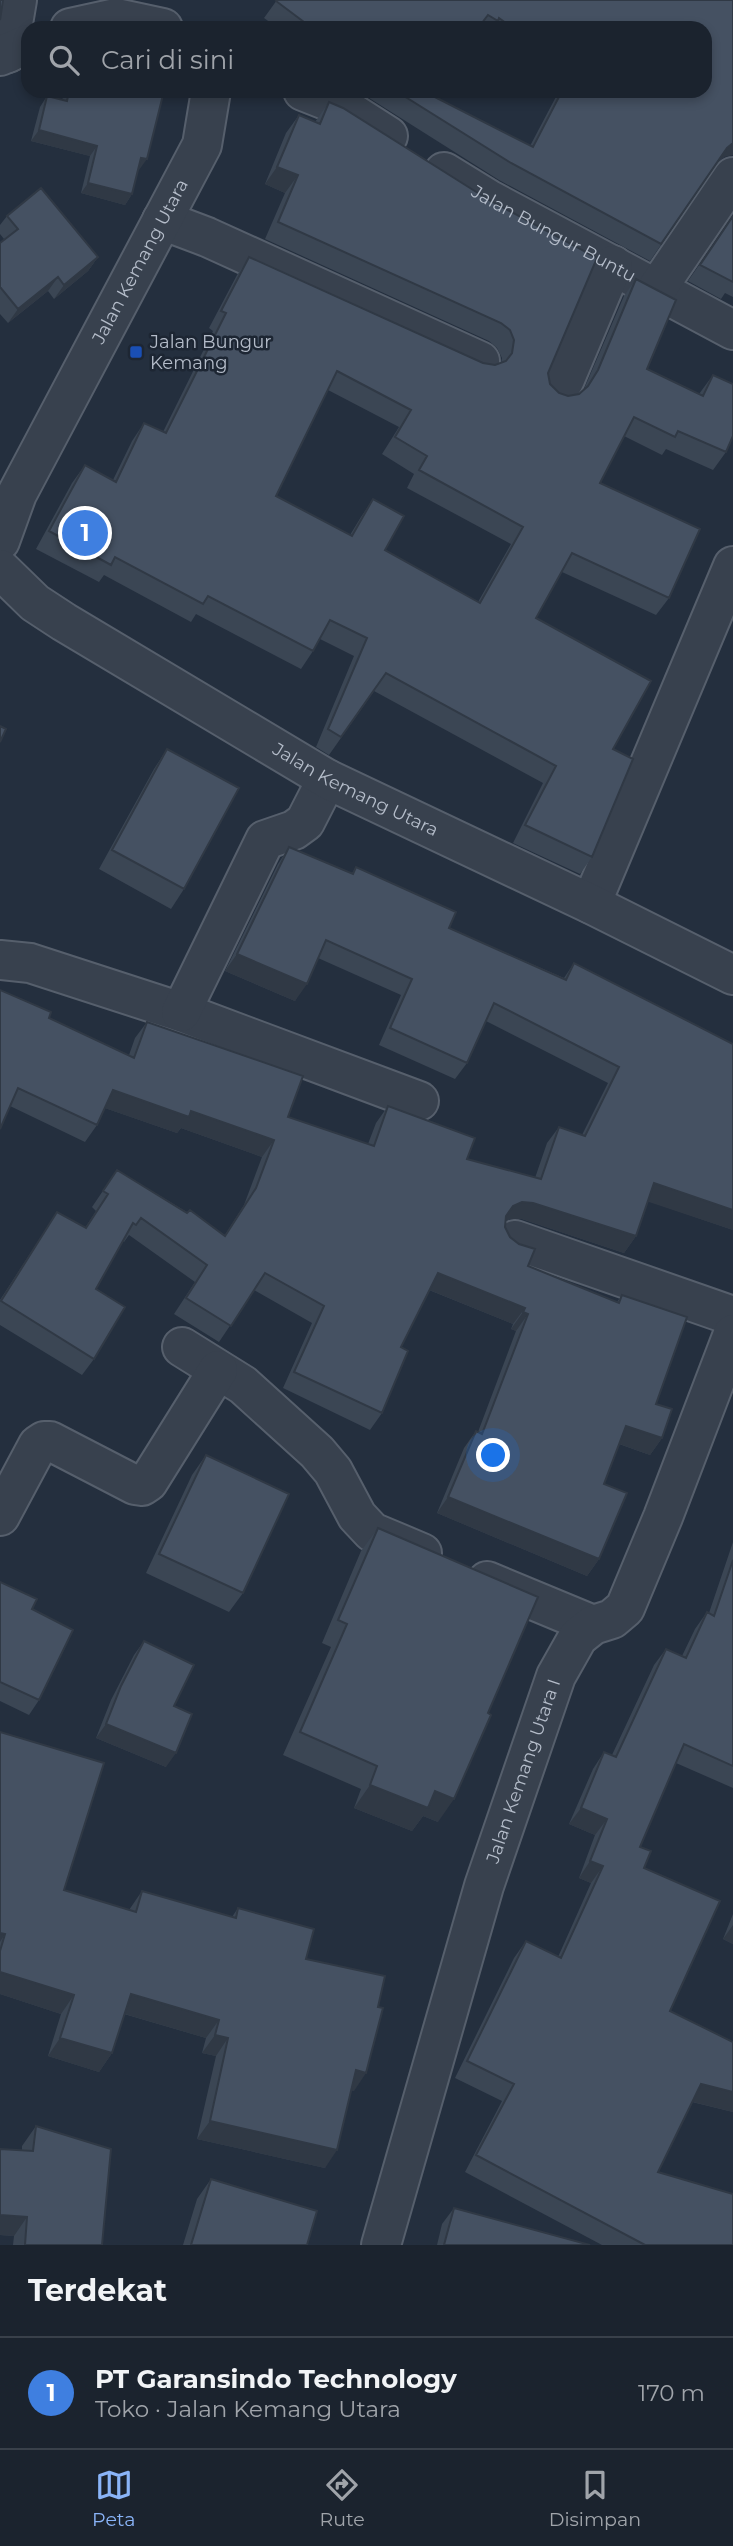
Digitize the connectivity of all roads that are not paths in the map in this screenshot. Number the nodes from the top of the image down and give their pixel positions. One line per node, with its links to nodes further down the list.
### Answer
1 (17, 0): 4 (street)
2 (102, 21): 3 (street)
3 (130, 21)
4 (12, 51)
5 (210, 98): 8 (street, Jalan Kemang Utara)
6 (321, 98): 9 (street, Jalan Bungur Buntu)
7 (733, 177): 10 (street)
8 (162, 220): 12 (street); 14 (street, Jalan Kemang Utara)
9 (613, 265): 10 (street, Jalan Bungur Buntu); 13 (street)
10 (656, 290): 11 (street, Jalan Bungur Buntu)
11 (733, 331)
12 (480, 361)
13 (557, 392)
14 (0, 541)
15 (733, 566): 18 (street)
16 (0, 569): 17 (street, Jalan Kemang Utara)
17 (327, 779): 18 (street, Jalan Kemang Utara); 21 (street)
18 (591, 904): 20 (street, Jalan Kemang Utara)
19 (0, 960): 21 (street)
20 (733, 975)
21 (181, 1012): 22 (street)
22 (419, 1101)
23 (514, 1240): 24 (street)
24 (733, 1317)
25 (733, 1334): 29 (street, Jalan Kemang Utara I)
26 (182, 1347): 27 (street)
27 (218, 1370): 28 (street); 29 (street)
28 (0, 1516)
29 (593, 1625): 30 (street, Jalan Kemang Utara I)
30 (381, 2245)

